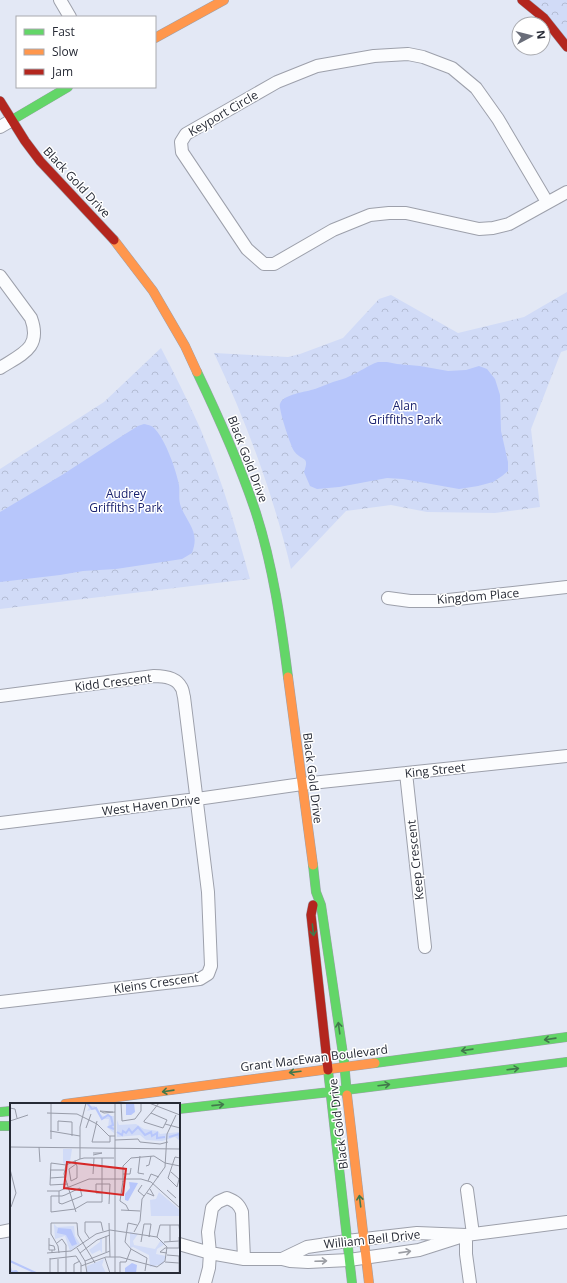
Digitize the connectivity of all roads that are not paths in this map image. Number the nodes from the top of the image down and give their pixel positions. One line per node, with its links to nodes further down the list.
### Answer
1 (60, 0): 4 (street)
2 (224, 0): 5 (main road)
3 (522, 0): 6 (main road)
4 (69, 16)
5 (156, 37)
6 (567, 47)
7 (66, 88): 9 (main road)
8 (0, 101): 9 (main road, Black Gold Drive)
9 (12, 120): 10 (street); 20 (main road, Black Gold Drive)
10 (0, 127)
11 (567, 192): 12 (street, Keyport Circle)
12 (548, 202): 12 (street, Keyport Circle)
13 (0, 276): 14 (street)
14 (0, 368)
15 (567, 587): 16 (street, Kingdom Place)
16 (388, 598)
17 (0, 696): 21 (street, Kidd Crescent)
18 (567, 756): 19 (street, King Street)
19 (406, 773): 20 (street, King Street); 24 (street, Keep Crescent)
20 (302, 784): 21 (street, West Haven Drive); 23 (main road, Black Gold Drive)
21 (197, 799): 22 (street, West Haven Drive); 25 (street, Kleins Crescent)
22 (0, 823)
23 (316, 892): 28 (main road, Black Gold Drive, one-way to 23); 29 (main road, Black Gold Drive, one-way to 29)
24 (425, 947)
25 (0, 1002)
26 (567, 1037): 28 (main road, Grant MacEwan Boulevard, one-way to 28)
27 (567, 1062): 30 (main road, one-way to 27)
28 (344, 1066): 29 (main road, Grant MacEwan Boulevard); 30 (main road, Black Gold Drive)
29 (328, 1068): 31 (main road, Black Gold Drive); 32 (main road, Grant MacEwan Boulevard, one-way to 32)
30 (346, 1090): 31 (main road); 41 (main road, Black Gold Drive, one-way to 30)
31 (330, 1092): 33 (main road, one-way to 31); 42 (main road, Black Gold Drive)
32 (73, 1103)
33 (180, 1109)
34 (10, 1110): 35 (main road)
35 (0, 1112)
36 (467, 1190): 40 (street)
37 (567, 1222): 40 (street, William Bell Drive)
38 (10, 1230): 39 (street)
39 (0, 1232)
40 (470, 1234): 41 (street, William Bell Drive); 45 (street, William Bell Drive, one-way to 40); 52 (street)
41 (364, 1240): 42 (street, William Bell Drive); 45 (main road, Black Gold Drive)
42 (347, 1241): 47 (street, William Bell Drive); 48 (main road, Black Gold Drive)
43 (180, 1244): 44 (street, William Bell Drive)
44 (210, 1253): 46 (street, William Bell Drive); 46 (street); 49 (street)
45 (366, 1258): 48 (street, William Bell Drive); 51 (main road, Black Gold Drive)
46 (244, 1259): 47 (street, William Bell Drive)
47 (282, 1259): 48 (street, William Bell Drive, one-way to 48)
48 (349, 1260): 50 (main road, Black Gold Drive)
49 (205, 1283)
50 (352, 1283)
51 (369, 1283)
52 (470, 1283)

